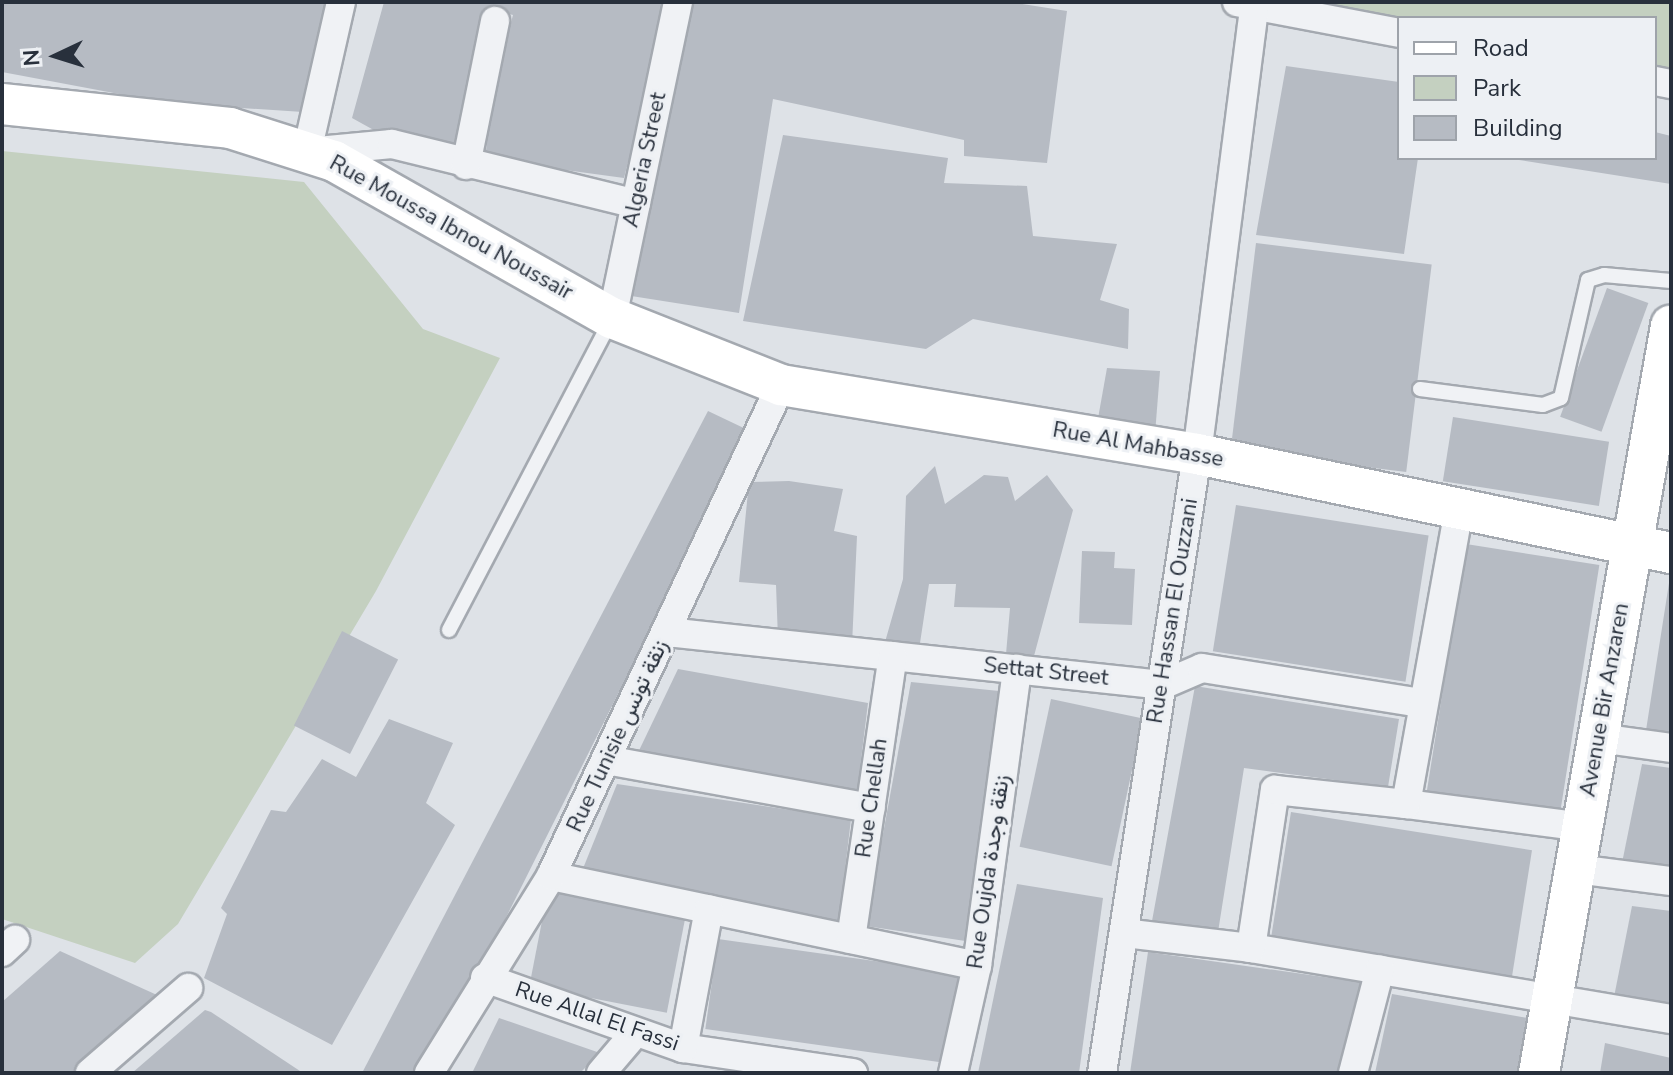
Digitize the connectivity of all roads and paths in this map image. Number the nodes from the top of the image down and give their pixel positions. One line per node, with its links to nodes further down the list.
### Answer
1 (341, 2): 7 (street)
2 (678, 2): 9 (street, Algeria Street)
3 (1248, 3): 5 (street); 15 (street, Rue Hassan El Ouzzani)
4 (495, 21): 8 (street)
5 (1397, 33)
6 (2, 104): 7 (street, Rue Moussa Ibnou Noussair)
7 (307, 152): 8 (street); 11 (street, Rue Moussa Ibnou Noussair)
8 (466, 165): 9 (street)
9 (636, 204): 11 (street, Algeria Street)
10 (1671, 281): 14 (lane)
11 (612, 318): 13 (street, Rue Al Mahbasse); 19 (lane)
12 (1671, 326): 17 (street, Avenue Bir Anzaren)
13 (781, 385): 15 (street, Rue Al Mahbasse); 20 (street, Rue Tunisie زنقة تونس)
14 (1420, 389)
15 (1197, 454): 16 (street, Rue Al Mahbasse); 23 (street, Rue Hassan El Ouzzani)
16 (1459, 510): 17 (street, Rue Al Mahbasse); 24 (street)
17 (1632, 548): 18 (street, Rue Al Mahbasse); 25 (street, Avenue Bir Anzaren)
18 (1671, 553)
19 (449, 630)
20 (667, 632): 21 (street, Settat Street); 27 (street, Rue Tunisie زنقة تونس)
21 (893, 656): 22 (street, Settat Street); 29 (street, Rue Chellah)
22 (1017, 669): 23 (street, Settat Street); 38 (street, Rue Oujda زنقة وجدة)
23 (1162, 685): 24 (street, Settat Street); 35 (street, Rue Hassan El Ouzzani)
24 (1420, 703): 28 (street)
25 (1599, 738): 26 (street); 30 (street, Avenue Bir Anzaren)
26 (1671, 748)
27 (606, 760): 29 (street); 32 (street, Rue Tunisie زنقة تونس)
28 (1406, 804): 30 (street); 37 (street)
29 (871, 808): 36 (street, Rue Chellah)
30 (1583, 827): 31 (street, Avenue Bir Anzaren)
31 (1576, 869): 33 (street); 42 (street, Avenue Bir Anzaren)
32 (551, 876): 34 (street); 40 (street, Rue Tunisie زنقة تونس)
33 (1671, 881)
34 (709, 909): 36 (street); 45 (street)
35 (1124, 933): 37 (street); 52 (street, Rue Hassan El Ouzzani)
36 (851, 939): 38 (street)
37 (1251, 948): 39 (street)
38 (977, 966): 51 (street, Rue Oujda زنقة وجدة)
39 (1380, 969): 42 (street); 53 (street)
40 (485, 978): 44 (street, Rue Allal El Fassi); 48 (street, Rue Tunisie زنقة تونس)
41 (188, 988): 47 (street)
42 (1552, 1001): 43 (street); 54 (street, Avenue Bir Anzaren)
43 (1671, 1019)
44 (635, 1033): 45 (street, Rue Allal El Fassi); 49 (street)
45 (683, 1048): 46 (street, Rue Allal El Fassi)
46 (809, 1069): 50 (street, Rue Allal El Fassi)
47 (90, 1073)
48 (429, 1073)
49 (601, 1073)
50 (853, 1073)
51 (953, 1073)
52 (1102, 1073)
53 (1353, 1073)
54 (1539, 1073)

